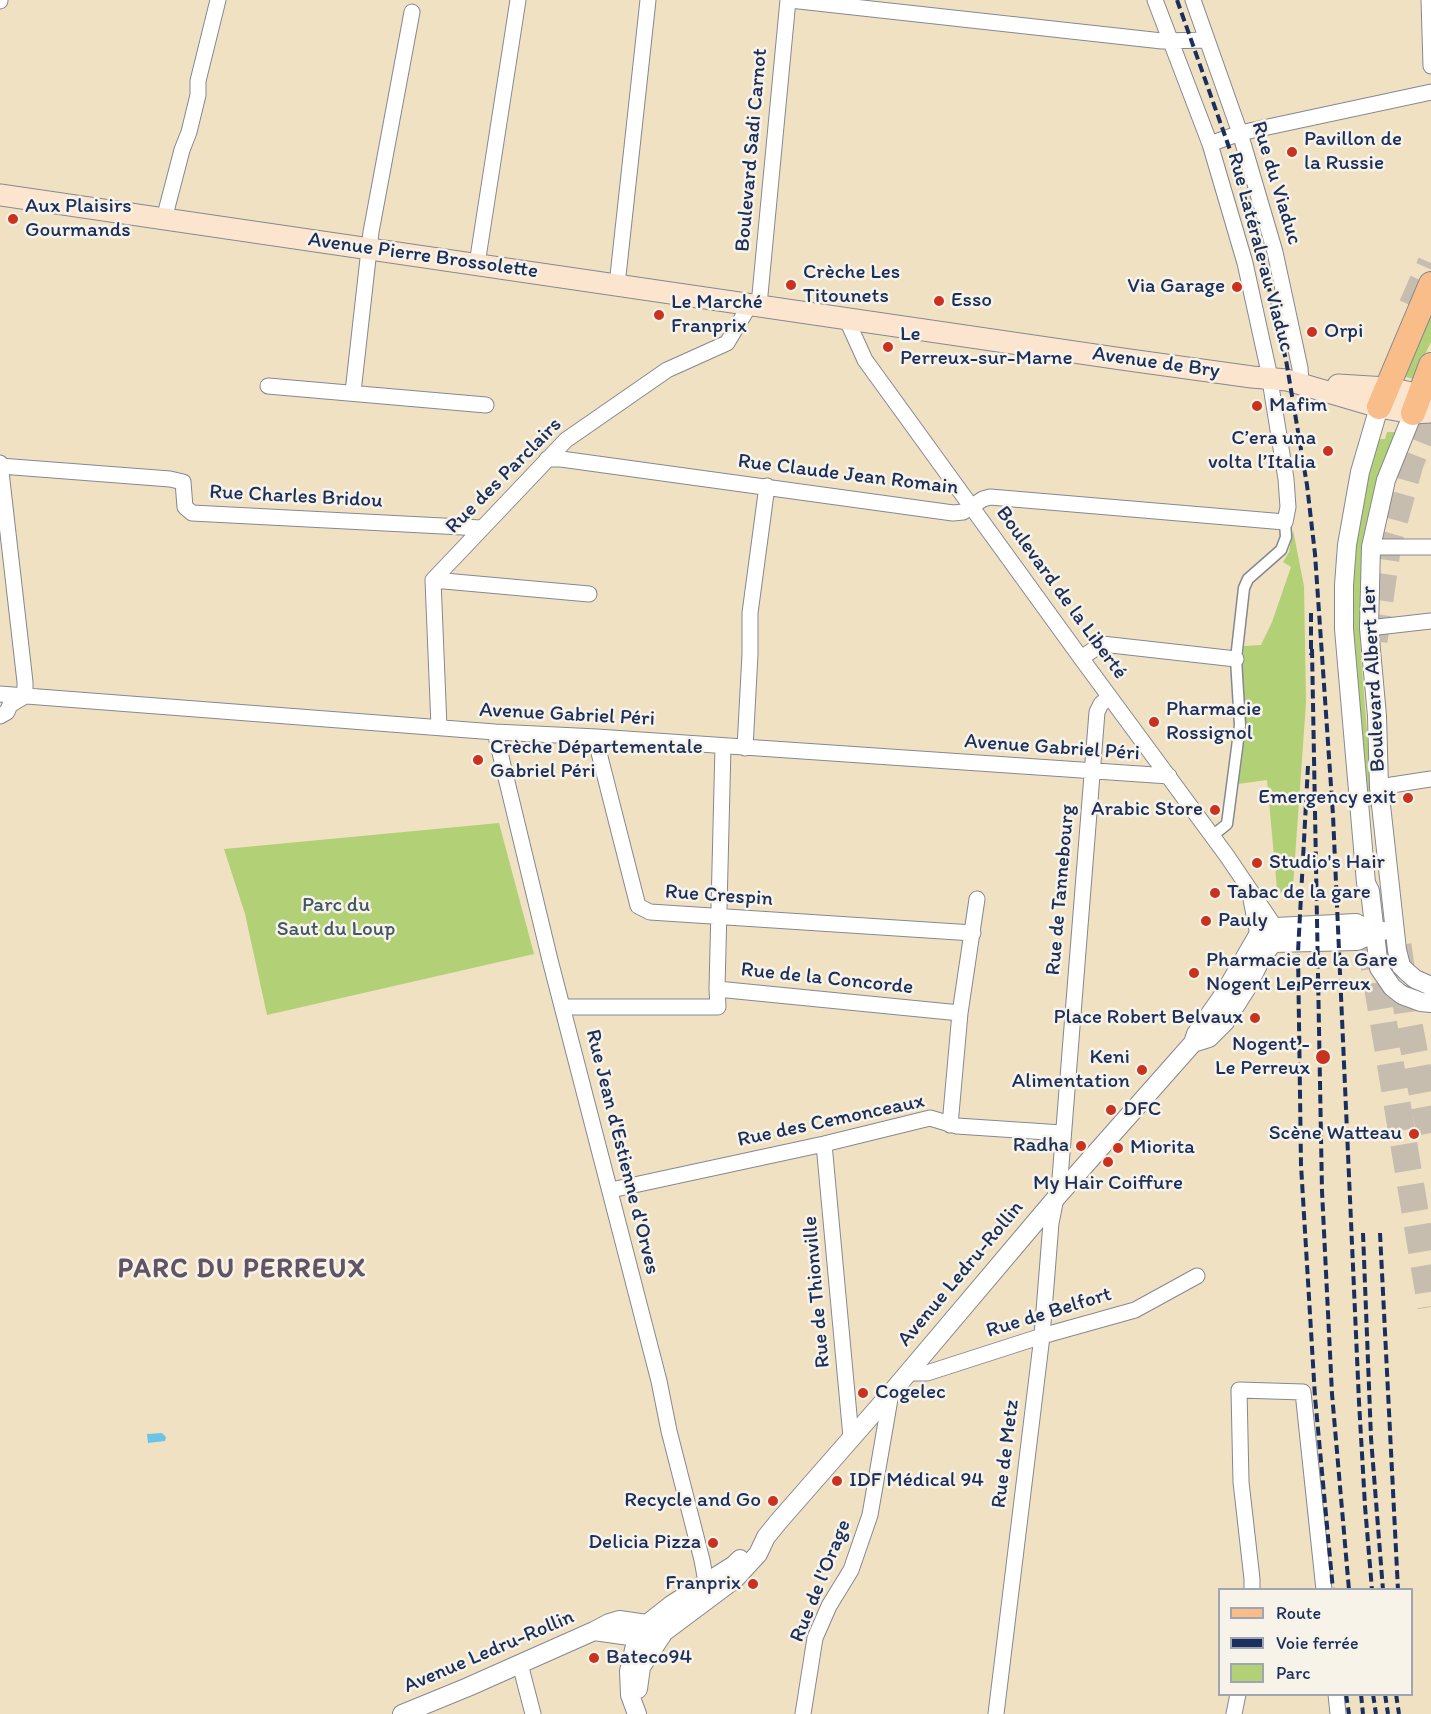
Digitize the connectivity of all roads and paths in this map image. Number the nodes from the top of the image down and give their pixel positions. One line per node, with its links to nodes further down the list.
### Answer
1 (218, 0): 16 (street)
2 (518, 0): 18 (street)
3 (648, 0): 19 (street)
4 (789, 0): 10 (street); 21 (street, Boulevard Sadi Carnot)
5 (1155, 0): 10 (street, Rue Latérale au Viaduc)
6 (1193, 0): 9 (street, Rue du Viaduc)
7 (1429, 0): 11 (street)
8 (412, 12): 17 (street)
9 (1207, 40): 10 (street); 13 (street, Rue du Viaduc)
10 (1170, 41): 14 (street, Rue Latérale au Viaduc)
11 (1431, 66)
12 (1431, 92): 13 (street)
13 (1240, 133): 14 (street); 24 (street, Rue du Viaduc)
14 (1210, 144): 24 (street, Rue Latérale au Viaduc)
15 (0, 195): 16 (main road, Avenue Pierre Brossolette)
16 (164, 219): 17 (main road, Avenue Pierre Brossolette)
17 (370, 248): 18 (main road, Avenue Pierre Brossolette); 26 (street)
18 (477, 264): 19 (main road, Avenue Pierre Brossolette)
19 (617, 285): 21 (main road, Avenue Pierre Brossolette)
20 (1431, 285): 27 (main road, Boulevard Albert 1er)
21 (755, 304): 22 (main road, Avenue Pierre Brossolette); 30 (street, Rue des Parclairs)
22 (846, 318): 24 (main road, Avenue de Bry); 33 (street, Boulevard de la Liberté)
23 (1431, 365): 28 (main road, Boulevard Albert 1er)
24 (1286, 381): 27 (main road, Avenue de Bry); 34 (street, Rue Latérale au Viaduc)
25 (268, 386): 26 (street)
26 (353, 392): 29 (street)
27 (1383, 397): 28 (main road, Avenue de Bry); 58 (street, Boulevard Albert 1er)
28 (1424, 404): 36 (street, Boulevard Albert 1er)
29 (486, 405)
30 (547, 459): 32 (street, Rue Claude Jean Romain); 35 (street, Rue des Parclairs)
31 (0, 465): 35 (street, Rue Charles Bridou); 45 (street)
32 (767, 486): 33 (street, Rue Claude Jean Romain); 52 (street)
33 (972, 506): 34 (street, Rue Claude Jean Romain); 42 (street, Boulevard de la Liberté)
34 (1285, 522): 43 (street)
35 (481, 528): 38 (street, Rue des Parclairs)
36 (1371, 547): 37 (street); 41 (street, Boulevard Albert 1er)
37 (1431, 547)
38 (432, 579): 39 (street); 48 (street)
39 (589, 594)
40 (1431, 621): 41 (street)
41 (1369, 628): 56 (street, Boulevard Albert 1er)
42 (1081, 658): 43 (street); 46 (street, Boulevard de la Liberté)
43 (1236, 659): 57 (street)
44 (0, 694): 45 (street, Avenue Gabriel Péri)
45 (25, 696): 47 (street); 48 (street, Avenue Gabriel Péri)
46 (1109, 697): 53 (street, Rue de Tannebourg); 54 (street, Boulevard de la Liberté)
47 (0, 716)
48 (439, 728): 49 (street, Avenue Gabriel Péri)
49 (495, 732): 50 (street, Avenue Gabriel Péri); 69 (street, Rue Jean d'Estienne d'Orves)
50 (597, 737): 51 (street, Avenue Gabriel Péri); 60 (street, Rue Crespin)
51 (723, 746): 52 (street, Avenue Gabriel Péri); 60 (street, Rue de la Concorde)
52 (746, 748): 53 (street, Avenue Gabriel Péri)
53 (1091, 772): 54 (street, Avenue Gabriel Péri); 73 (street, Rue de Tannebourg)
54 (1168, 776): 57 (street, Boulevard de la Liberté)
55 (1431, 779): 56 (street)
56 (1379, 787): 62 (street, Boulevard Albert 1er)
57 (1211, 837): 65 (street, Boulevard de la Liberté)
58 (1366, 883): 61 (street, Boulevard Albert 1er); 64 (street, Boulevard Albert 1er)
59 (976, 899): 63 (street)
60 (717, 917): 63 (street, Rue Crespin); 67 (street, Rue de la Concorde)
61 (1356, 923): 64 (street); 65 (street)
62 (1394, 929): 64 (street); 66 (street, Boulevard Albert 1er)
63 (973, 933): 70 (street)
64 (1375, 933): 65 (street); 68 (street, Boulevard Albert 1er)
65 (1268, 935): 71 (street, Avenue Ledru-Rollin); 71 (street, Avenue Ledru-Rollin)
66 (1431, 986)
67 (717, 989): 69 (street); 70 (street, Rue de la Concorde)
68 (1431, 1003)
69 (563, 1007): 75 (street, Rue Jean d'Estienne d'Orves)
70 (960, 1013): 72 (street)
71 (1201, 1041): 76 (street, Avenue Ledru-Rollin)
72 (950, 1125): 73 (street, Rue des Cemonceaux); 74 (street, Rue des Cemonceaux)
73 (1062, 1133): 76 (street, Rue de Tannebourg)
74 (824, 1143): 75 (street, Rue des Cemonceaux); 81 (street, Rue de Thionville)
75 (611, 1190): 83 (street, Rue Jean d'Estienne d'Orves)
76 (1055, 1199): 78 (street, Rue de Metz); 79 (street, Avenue Ledru-Rollin)
77 (1197, 1276): 78 (street, Rue de Belfort)
78 (1042, 1336): 79 (street, Rue de Belfort); 95 (street, Rue de Metz)
79 (907, 1373): 80 (street, Avenue Ledru-Rollin)
80 (891, 1393): 81 (street, Avenue Ledru-Rollin); 94 (street, Rue de l'Orage)
81 (851, 1437): 82 (street, Avenue Ledru-Rollin)
82 (766, 1537): 83 (street, Avenue Ledru-Rollin); 86 (street, Avenue Ledru-Rollin)
83 (706, 1582): 86 (street, Avenue Ledru-Rollin)
84 (1252, 1588): 85 (street)
85 (1324, 1588)
86 (676, 1612): 87 (street, Avenue Ledru-Rollin); 87 (street, Avenue Ledru-Rollin)
87 (648, 1630): 88 (street, Avenue Ledru-Rollin); 91 (street); 91 (street)
88 (520, 1664): 92 (street, Avenue Ledru-Rollin); 93 (street)
89 (1238, 1696): 96 (street)
90 (1336, 1696): 97 (street)
91 (636, 1711)
92 (402, 1714)
93 (533, 1714)
94 (803, 1714)
95 (996, 1714)
96 (1234, 1714)
97 (1338, 1714)

